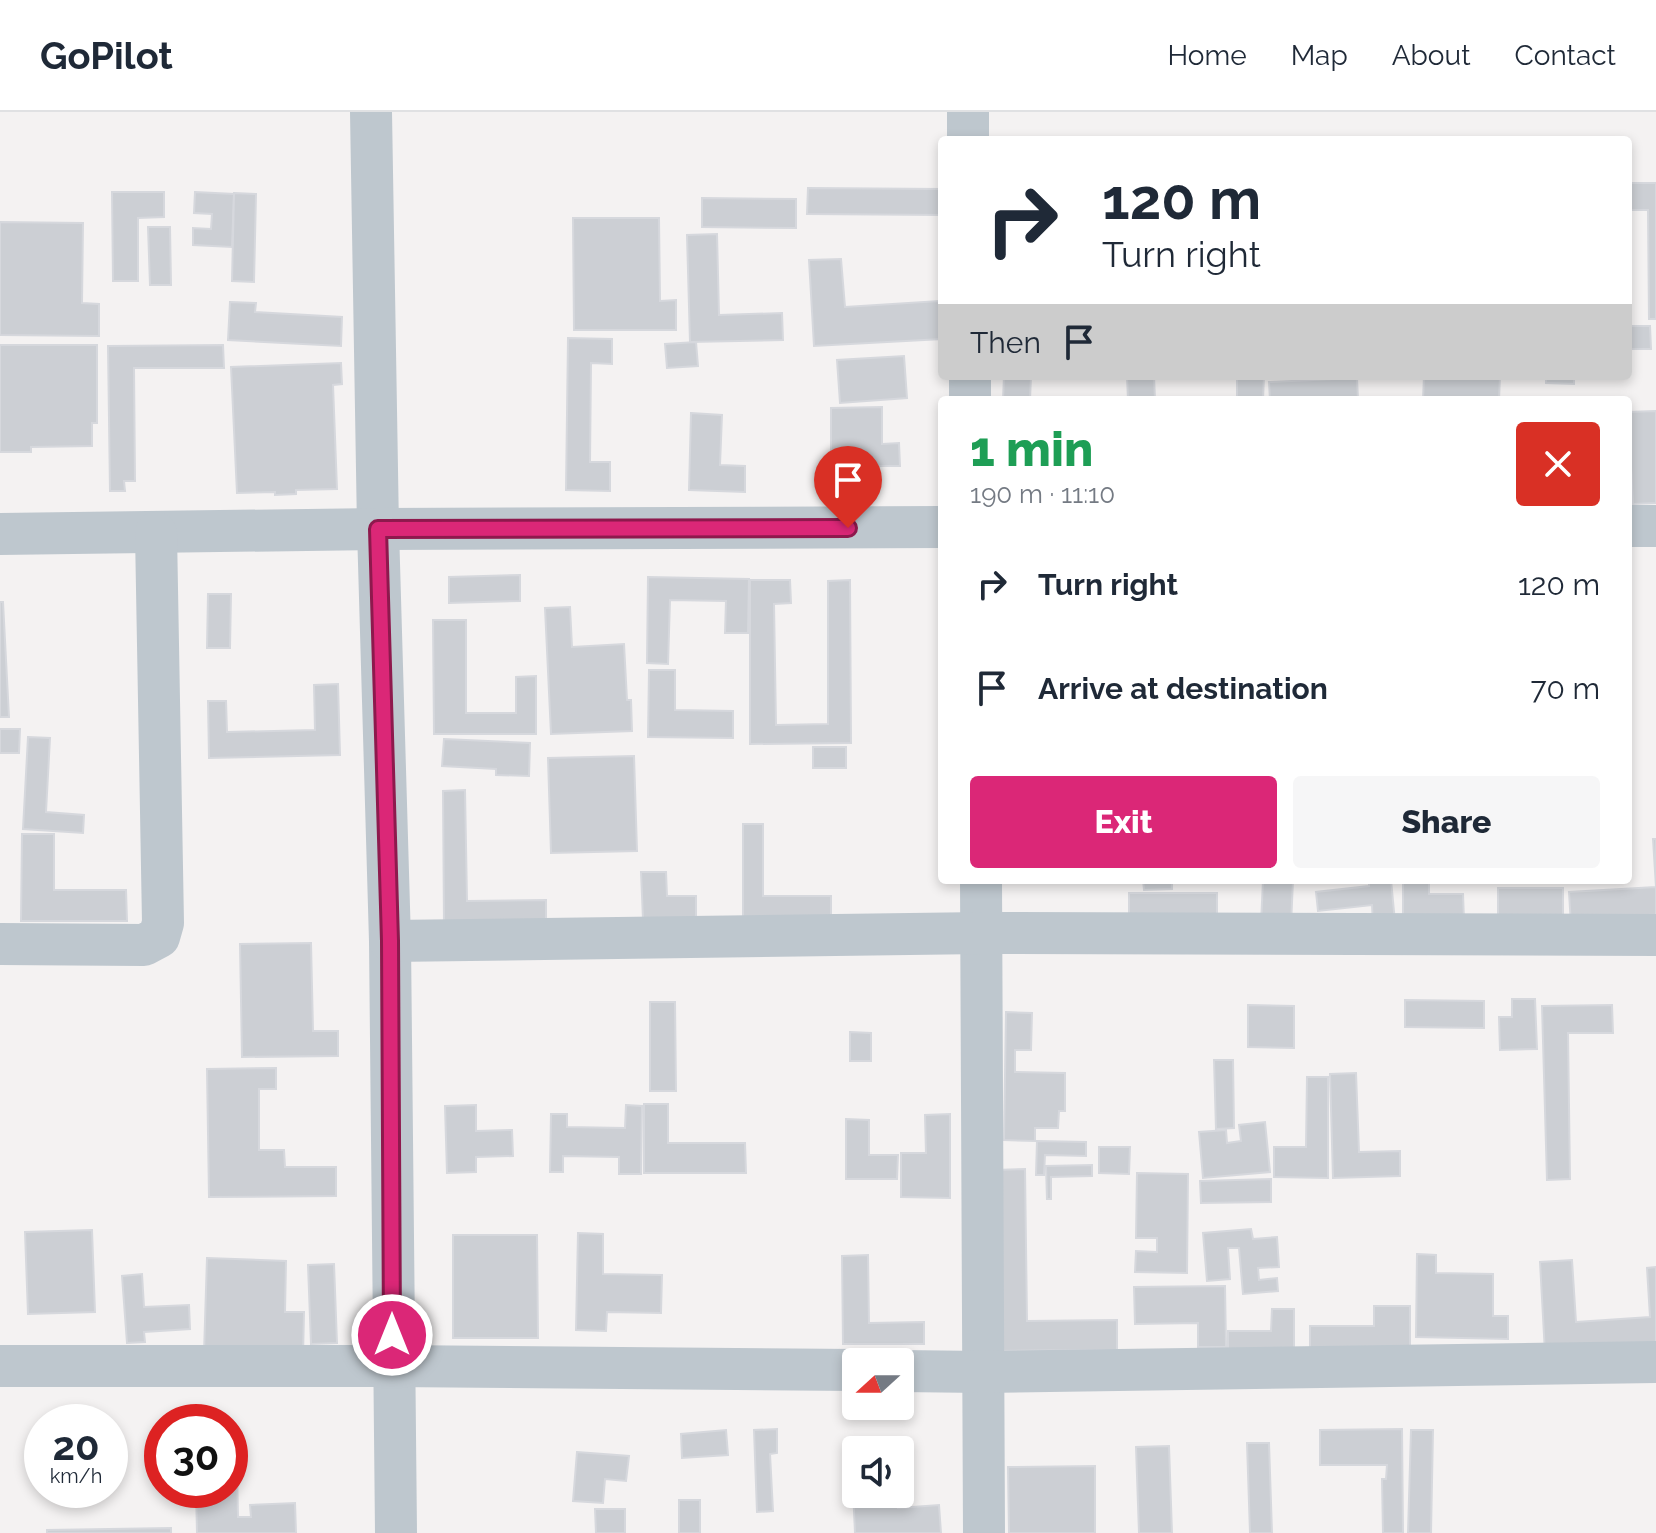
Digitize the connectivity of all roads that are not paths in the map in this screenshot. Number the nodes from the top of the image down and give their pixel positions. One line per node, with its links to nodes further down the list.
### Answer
1 (371, 112): 7 (street)
2 (968, 112): 3 (street)
3 (968, 136)
4 (1632, 526): 5 (street)
5 (1656, 526)
6 (938, 527): 7 (street)
7 (378, 529): 8 (street); 13 (street)
8 (156, 533): 9 (street); 14 (street)
9 (0, 534)
10 (981, 884): 11 (street)
11 (983, 933): 12 (street); 13 (street); 20 (street)
12 (1656, 935)
13 (390, 941): 17 (street)
14 (0, 944)
15 (1656, 1362): 20 (street)
16 (0, 1366): 17 (street)
17 (393, 1366): 18 (street); 21 (street)
18 (842, 1370)
19 (914, 1371): 20 (street)
20 (983, 1372): 22 (street)
21 (396, 1533)
22 (984, 1533)

